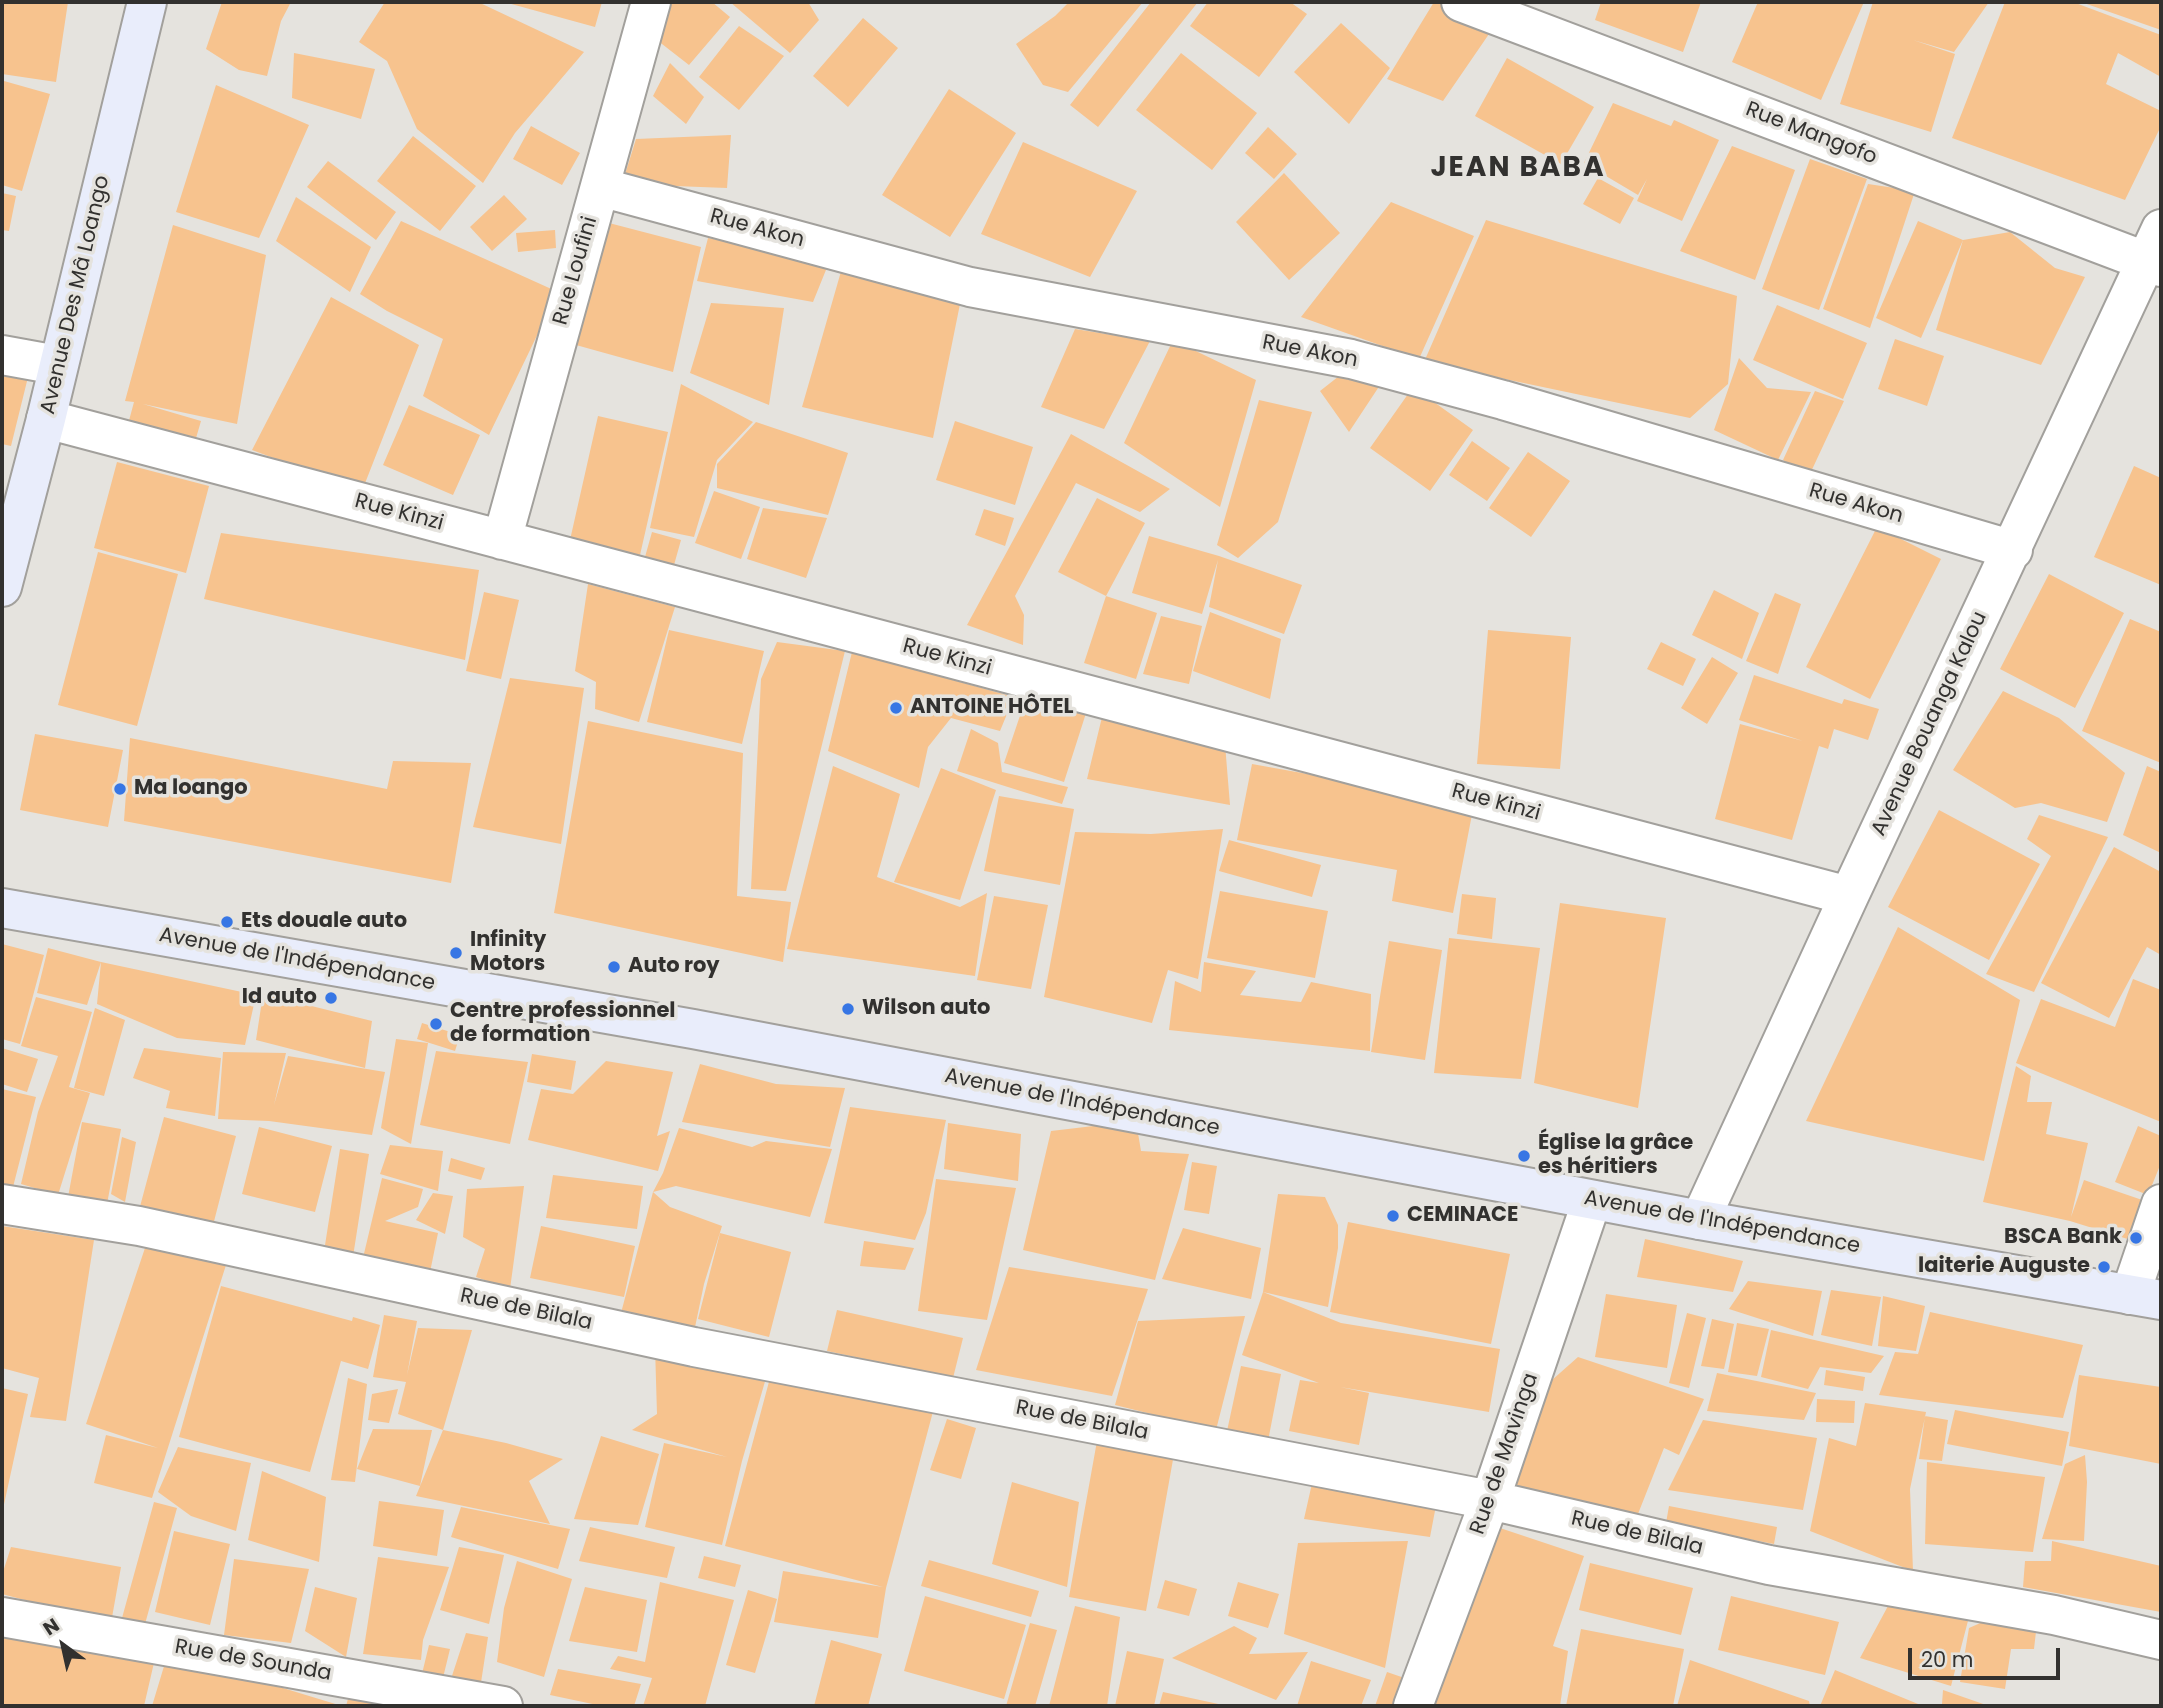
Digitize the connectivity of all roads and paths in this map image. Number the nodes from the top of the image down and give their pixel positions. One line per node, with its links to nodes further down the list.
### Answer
1 (147, 2): 7 (street, Avenue Des Mâ Loango)
2 (651, 2): 4 (street, Rue Loufini)
3 (1461, 2): 5 (street, Rue Mangofo)
4 (600, 187): 9 (street, Rue Loufini); 10 (street, Rue Akon)
5 (2156, 252): 10 (street, Avenue Bouanga Kalou)
6 (2, 355): 7 (street)
7 (57, 366): 8 (street, Avenue Des Mâ Loango)
8 (46, 419): 9 (street, Rue Kinzi); 11 (street, Avenue Des Mâ Loango)
9 (502, 540): 12 (street, Rue Kinzi)
10 (2013, 550): 12 (street, Avenue Bouanga Kalou)
11 (2, 587)
12 (1849, 896): 17 (street, Avenue Bouanga Kalou)
13 (2, 908): 14 (street, Avenue de l'Indépendance)
14 (1592, 1200): 17 (street, Avenue de l'Indépendance); 19 (street, Rue de Mavinga)
15 (2, 1204): 19 (street, Rue de Bilala)
16 (2161, 1204): 18 (street)
17 (1700, 1220): 18 (street, Avenue de l'Indépendance)
18 (2146, 1298)
19 (1490, 1500): 21 (street, Rue de Bilala); 23 (street, Rue de Mavinga)
20 (2, 1617): 22 (street, Rue de Sounda)
21 (2161, 1640)
22 (503, 1706)
23 (1413, 1706)

